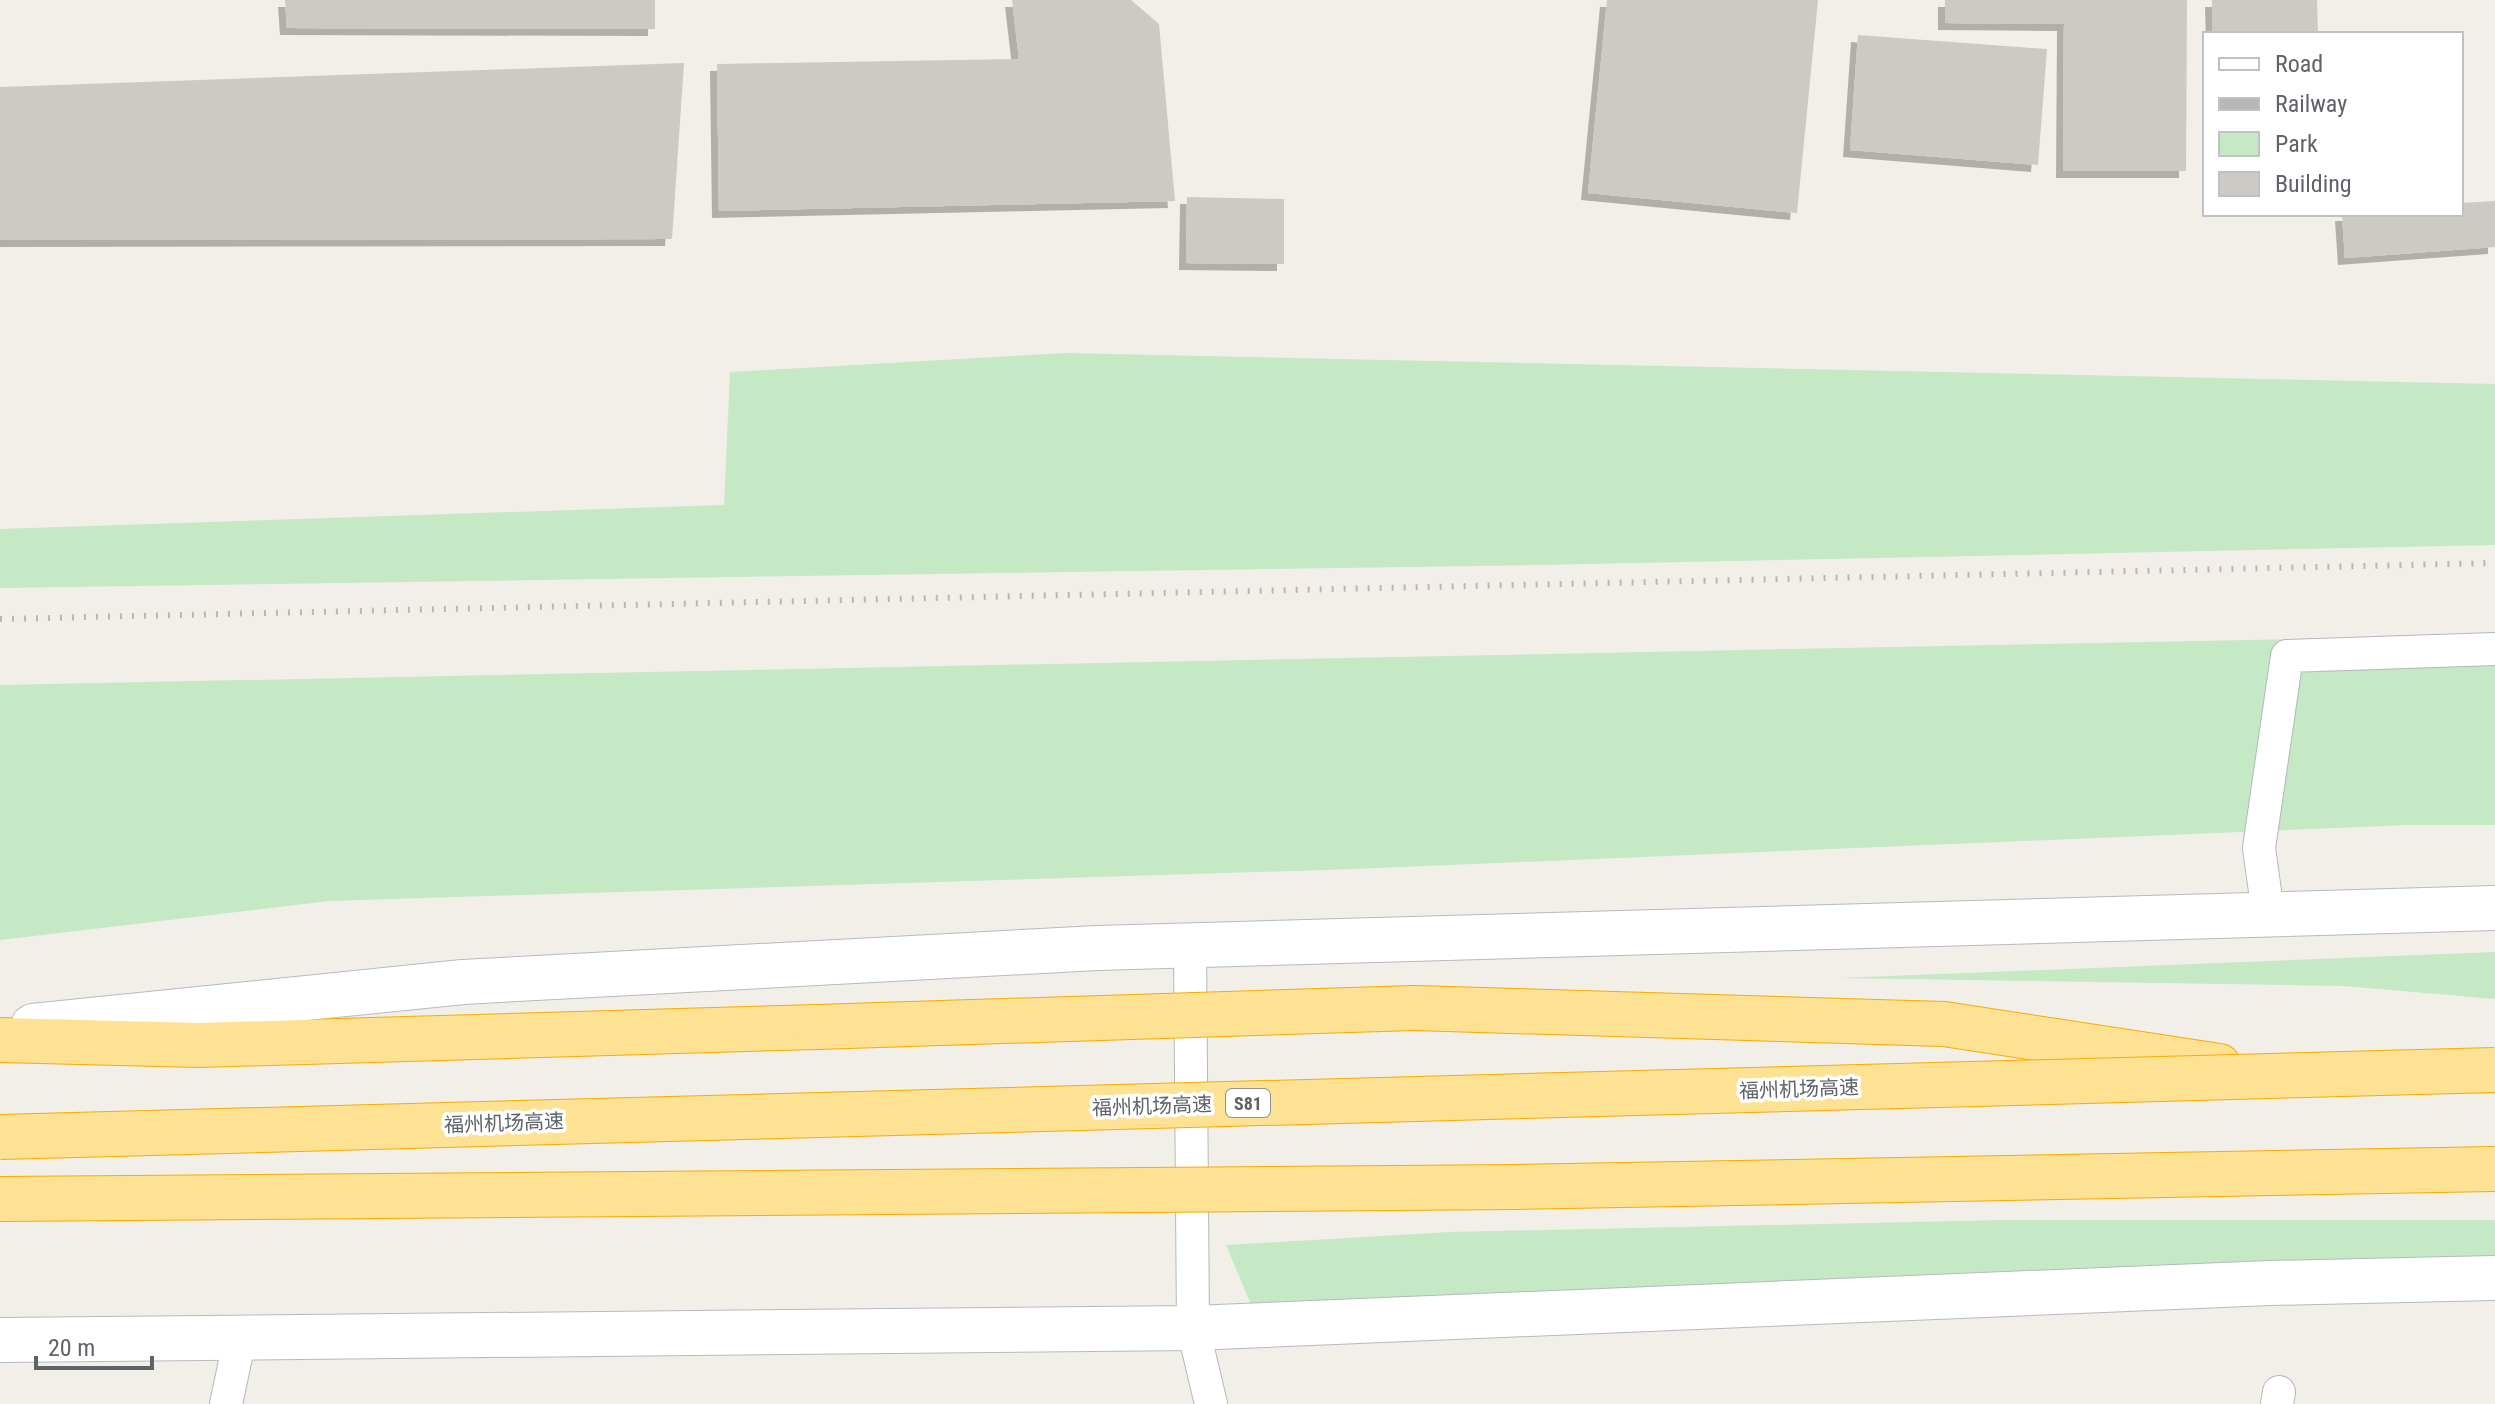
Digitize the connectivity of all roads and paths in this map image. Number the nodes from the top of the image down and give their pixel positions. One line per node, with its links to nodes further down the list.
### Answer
1 (2495, 649): 3 (street)
2 (2495, 908): 3 (main road)
3 (2268, 913): 4 (main road)
4 (1190, 945): 5 (main road); 13 (street)
5 (0, 1030)
6 (0, 1040): 8 (highway, bridge)
7 (2495, 1070): 8 (highway, 福州机场高速 / S81, bridge)
8 (2285, 1076): 9 (highway, 福州机场高速 / S81, bridge)
9 (0, 1137)
10 (2495, 1169): 11 (highway, bridge)
11 (0, 1199)
12 (2495, 1278): 13 (main road)
13 (1193, 1328): 14 (main road); 17 (street)
14 (240, 1338): 15 (main road); 16 (street)
15 (0, 1340)
16 (226, 1404)
17 (1211, 1404)

